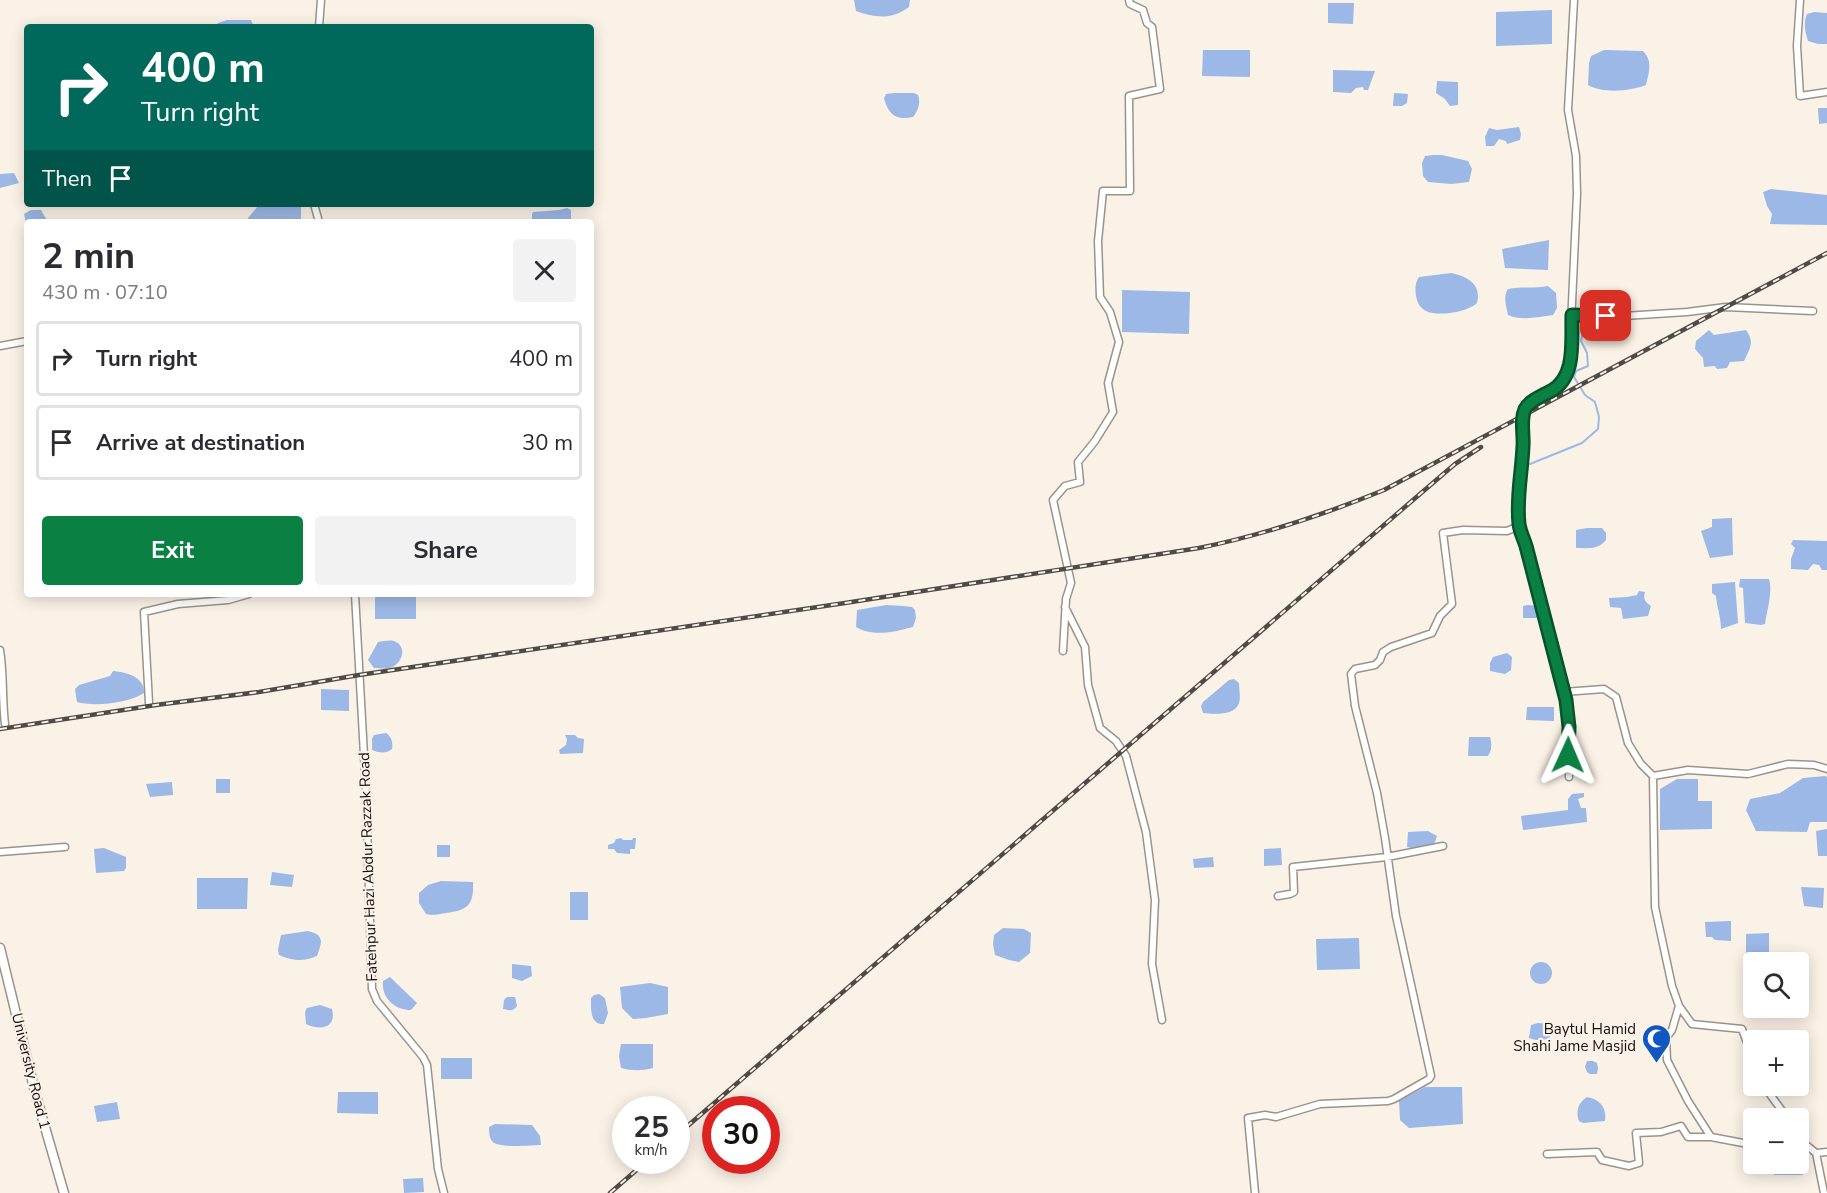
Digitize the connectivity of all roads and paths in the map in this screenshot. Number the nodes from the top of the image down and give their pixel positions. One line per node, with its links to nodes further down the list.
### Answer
1 (321, 0): 5 (street)
2 (1129, 0): 14 (street)
3 (1574, 0): 8 (street)
4 (1800, 0): 6 (street)
5 (319, 24)
6 (1827, 92)
7 (1813, 311): 8 (street)
8 (1572, 315): 11 (street)
9 (24, 342): 10 (street)
10 (0, 346)
11 (1519, 526): 17 (street); 26 (street)
12 (238, 597): 18 (street)
13 (356, 597): 39 (street, Fatehpur Hazi Abdur Razzak Road)
14 (1065, 607): 16 (street); 30 (street)
15 (0, 650): 19 (street)
16 (1063, 651)
17 (1564, 692): 21 (street); 22 (street)
18 (149, 704)
19 (5, 724)
20 (1827, 769): 21 (street)
21 (1653, 776): 29 (street)
22 (1569, 777)
23 (1443, 846): 26 (street)
24 (65, 847): 25 (street)
25 (0, 852)
26 (1387, 857): 27 (street); 40 (street)
27 (1278, 896)
28 (0, 948): 38 (main road, University Road 1)
29 (1679, 1006): 31 (street); 32 (street)
30 (1162, 1020)
31 (1743, 1032)
32 (1711, 1137): 33 (street); 37 (street)
33 (1743, 1143)
34 (1809, 1148): 36 (street)
35 (1827, 1152): 36 (street)
36 (1816, 1153): 41 (street)
37 (1547, 1154)
38 (64, 1193)
39 (444, 1193)
40 (1255, 1193)
41 (1824, 1193)

